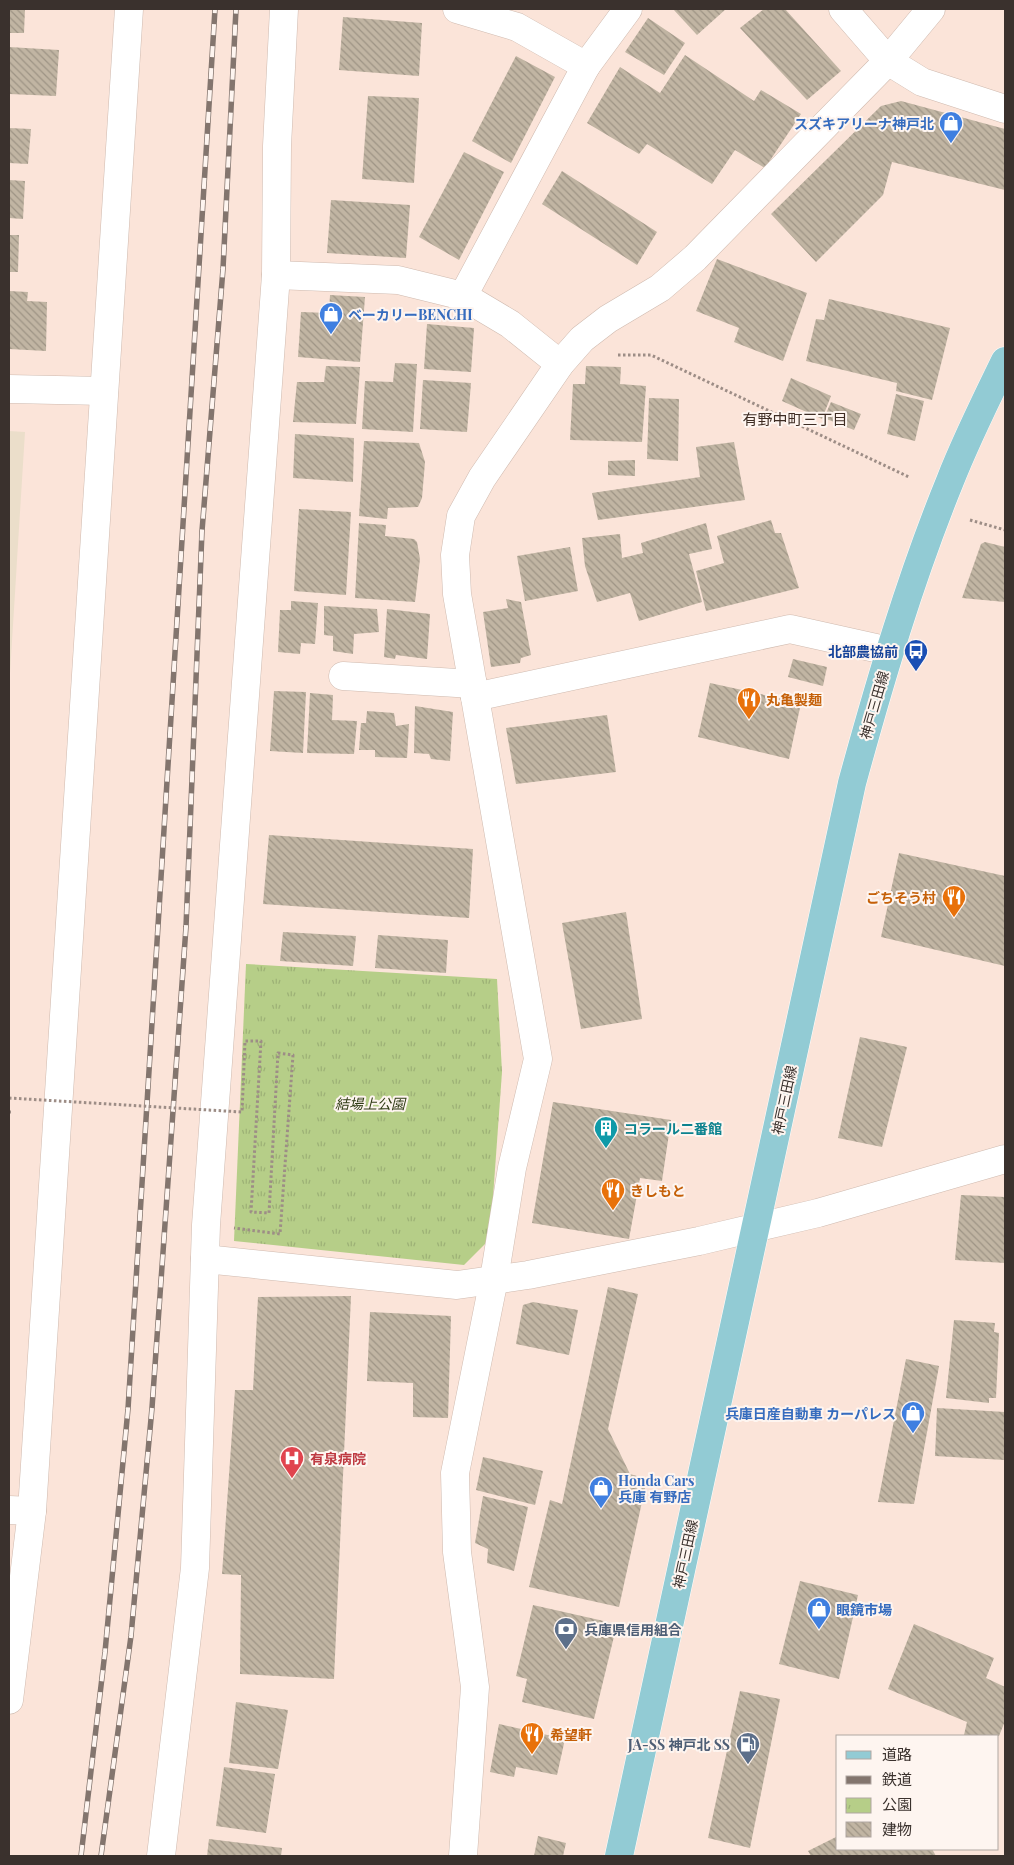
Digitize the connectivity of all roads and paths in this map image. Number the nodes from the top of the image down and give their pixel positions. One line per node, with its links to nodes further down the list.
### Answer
1 (129, 9): 16 (street)
2 (284, 9): 10 (street)
3 (456, 9): 8 (street)
4 (628, 9): 8 (street)
5 (843, 9): 7 (street)
6 (931, 9): 7 (street)
7 (888, 61): 9 (street); 12 (street)
8 (586, 66): 11 (street)
9 (1005, 109)
10 (276, 275): 11 (street); 25 (street)
11 (463, 296): 14 (street)
12 (582, 339): 14 (street); 17 (path)
13 (1005, 361): 18 (main road, 神戸三田線)
14 (560, 364): 20 (street)
15 (9, 389): 16 (street)
16 (104, 391): 27 (street)
17 (910, 477)
18 (890, 651): 20 (street); 24 (main road, 神戸三田線)
19 (343, 676): 20 (street)
20 (474, 690): 26 (street)
21 (9, 1098): 23 (path, bridge)
22 (1005, 1158): 24 (street)
23 (234, 1228)
24 (757, 1228): 26 (street); 31 (main road, 神戸三田線)
25 (206, 1259): 26 (street); 29 (street)
26 (494, 1279): 30 (street)
27 (20, 1510): 28 (street)
28 (9, 1700)
29 (160, 1856)
30 (463, 1856)
31 (619, 1856)

